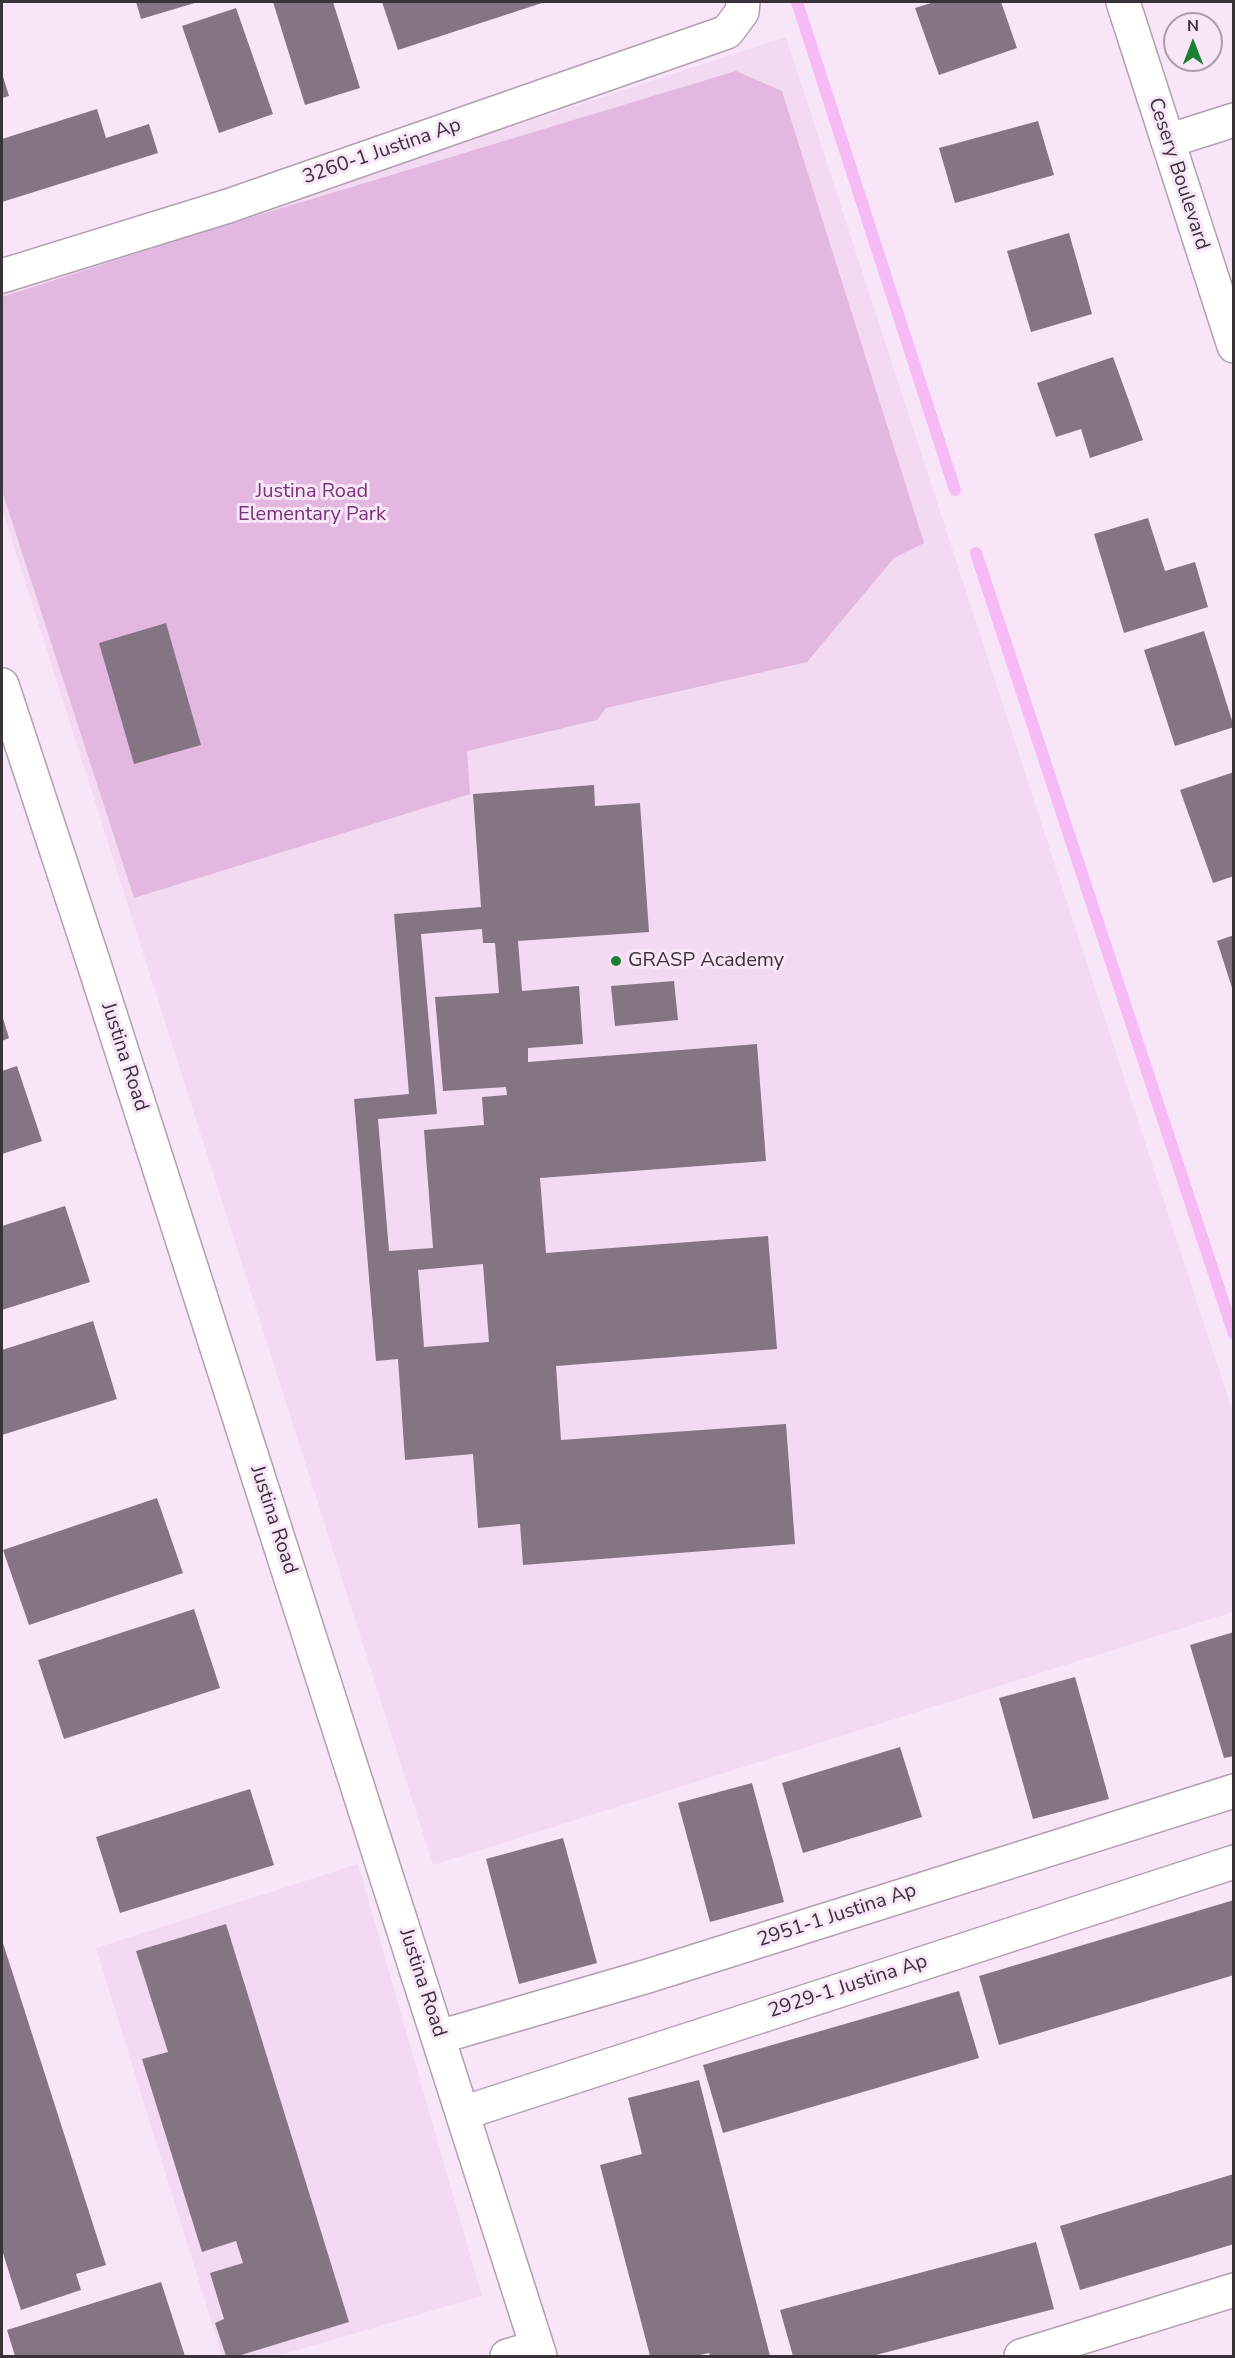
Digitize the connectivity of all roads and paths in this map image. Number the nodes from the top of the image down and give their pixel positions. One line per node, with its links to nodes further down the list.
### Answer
1 (743, 2): 5 (street, 3260-1 Justina Ap)
2 (1123, 2): 4 (street, Cesery Boulevard)
3 (1233, 120): 4 (street)
4 (1168, 141): 6 (street, Cesery Boulevard)
5 (2, 276)
6 (1233, 346)
7 (2, 685): 10 (street, Justina Road)
8 (1233, 1791): 10 (street, 2951-1 Justina Ap)
9 (1233, 1862): 11 (street, 2929-1 Justina Ap)
10 (439, 2037): 11 (street, Justina Road)
11 (463, 2113): 14 (street, Justina Road)
12 (1233, 2290): 13 (street)
13 (1072, 2349): 16 (street)
14 (539, 2352): 15 (street)
15 (507, 2356)
16 (1021, 2356)

